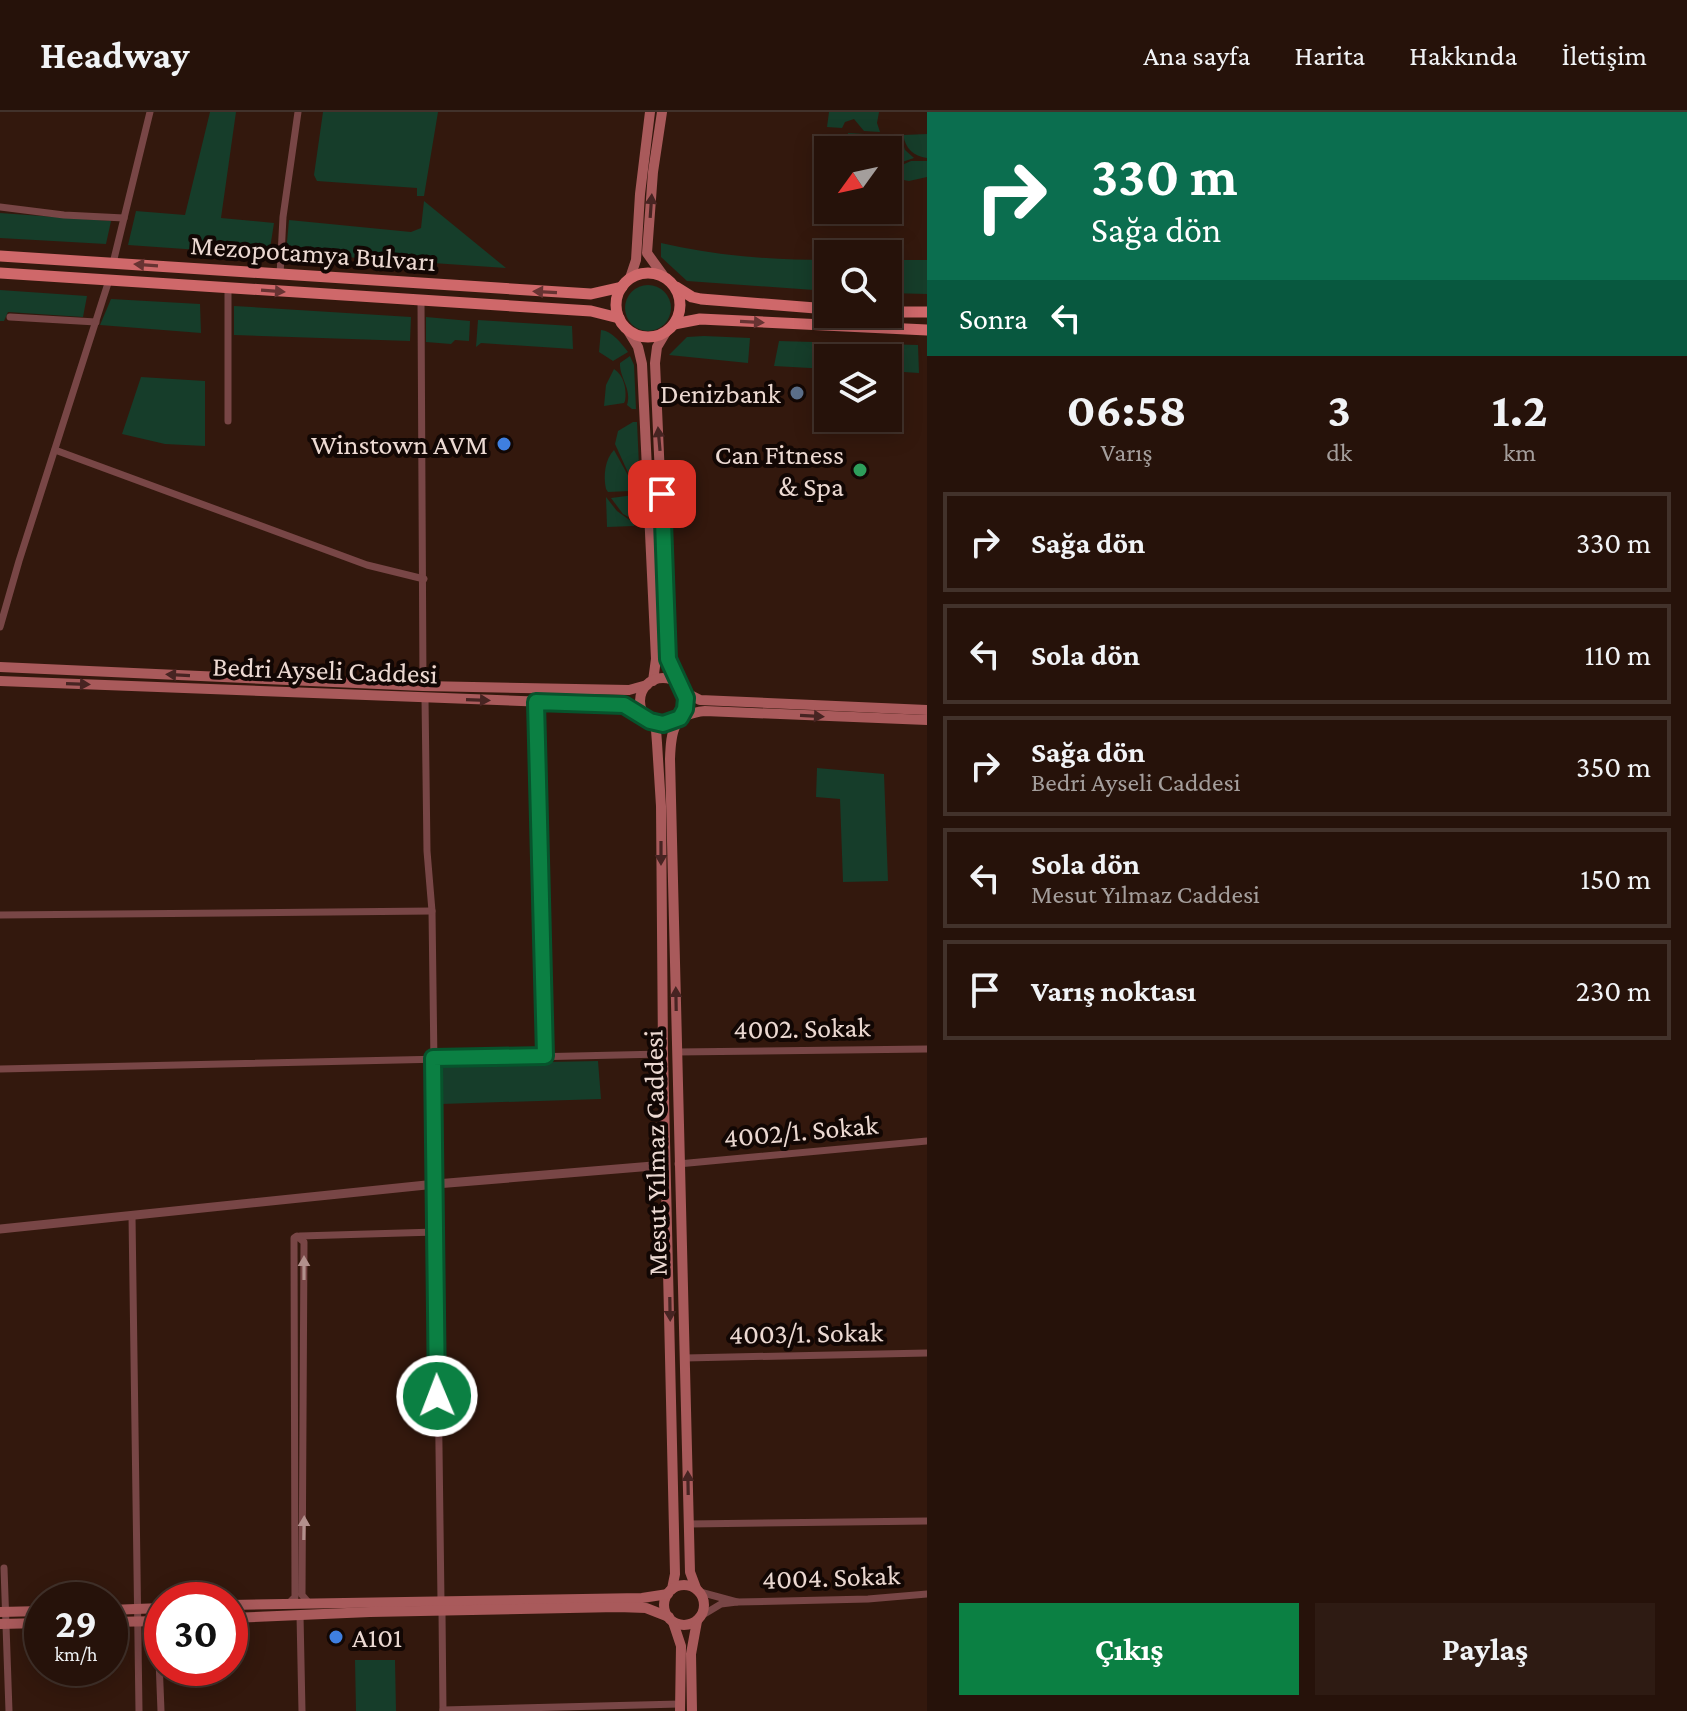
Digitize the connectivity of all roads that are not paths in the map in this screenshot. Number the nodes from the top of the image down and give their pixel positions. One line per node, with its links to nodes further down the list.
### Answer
1 (150, 112): 6 (street)
2 (298, 112): 10 (street)
3 (650, 112): 13 (main road)
4 (662, 112): 12 (main road, one-way to 4)
5 (0, 207): 6 (street)
6 (124, 218): 8 (street)
7 (0, 256): 8 (main road, Mezopotamya Bulvarı)
8 (113, 263): 10 (main road, Mezopotamya Bulvarı, one-way to 8)
9 (0, 273): 11 (main road, Mezopotamya Bulvarı)
10 (280, 275): 13 (main road, Mezopotamya Bulvarı, one-way to 10)
11 (109, 280): 14 (main road, Mezopotamya Bulvarı); 21 (street)
12 (669, 281): 13 (main road); 16 (main road); 22 (main road)
13 (626, 282): 20 (main road)
14 (228, 288): 15 (main road, Mezopotamya Bulvarı, one-way to 15); 25 (street)
15 (421, 301): 20 (main road, Mezopotamya Bulvarı); 27 (street)
16 (814, 308)
17 (902, 312): 18 (main road)
18 (927, 312)
19 (10, 317): 21 (street)
20 (619, 318): 23 (main road)
21 (96, 322): 26 (street)
22 (670, 328): 23 (main road); 24 (main road, one-way to 24); 33 (main road, one-way to 22)
23 (627, 329): 31 (main road)
24 (927, 330)
25 (228, 421)
26 (55, 450): 27 (street); 28 (street)
27 (424, 579): 32 (street)
28 (0, 627)
29 (0, 667): 32 (main road, Bedri Ayseli Caddesi, one-way to 29)
30 (0, 681): 34 (main road, Bedri Ayseli Caddesi, one-way to 34)
31 (650, 683): 32 (main road, Bedri Ayseli Caddesi); 33 (main road); 37 (main road)
32 (423, 686)
33 (681, 688): 36 (main road); 38 (main road)
34 (425, 698): 35 (main road, Bedri Ayseli Caddesi, one-way to 35); 40 (street)
35 (536, 702): 37 (main road, Bedri Ayseli Caddesi); 45 (street)
36 (927, 710)
37 (648, 718): 38 (main road); 44 (main road, Mesut Yılmaz Caddesi, one-way to 44)
38 (680, 718): 39 (main road, one-way to 39); 43 (main road, Mesut Yılmaz Caddesi, one-way to 38)
39 (927, 720)
40 (432, 911): 41 (street); 46 (street)
41 (0, 915)
42 (927, 1049): 43 (street, 4002. Sokak)
43 (677, 1052): 49 (main road, Mesut Yılmaz Caddesi)
44 (663, 1054): 45 (street); 50 (main road, Mesut Yılmaz Caddesi)
45 (545, 1056): 46 (street)
46 (433, 1058): 47 (street); 51 (street)
47 (0, 1069)
48 (927, 1141): 49 (street, 4002/1. Sokak)
49 (678, 1164): 57 (main road, Mesut Yılmaz Caddesi)
50 (665, 1165): 51 (street); 62 (main road, Mesut Yılmaz Caddesi, one-way to 62)
51 (436, 1184): 52 (street); 54 (street)
52 (132, 1216): 53 (street); 70 (street)
53 (0, 1229)
54 (436, 1232): 55 (street); 68 (street)
55 (300, 1236): 65 (street); 66 (street, one-way to 55)
56 (927, 1353): 57 (street, 4003/1. Sokak)
57 (685, 1358): 59 (main road, Mesut Yılmaz Caddesi, one-way to 57)
58 (927, 1521): 59 (street)
59 (689, 1524): 61 (main road, Mesut Yılmaz Caddesi)
60 (4, 1568): 73 (street)
61 (698, 1590): 62 (main road); 64 (street); 76 (main road)
62 (670, 1591): 68 (main road); 77 (main road)
63 (927, 1594): 64 (street, 4004. Sokak)
64 (737, 1602): 76 (street)
65 (289, 1603): 66 (main road); 67 (main road)
66 (309, 1603): 68 (main road)
67 (248, 1604)
68 (442, 1606): 74 (main road); 77 (main road); 85 (street)
69 (128, 1609): 70 (main road)
70 (138, 1609): 71 (main road); 79 (street)
71 (144, 1609)
72 (24, 1611): 73 (main road)
73 (2, 1612): 82 (street)
74 (300, 1615): 75 (main road); 89 (street)
75 (248, 1617)
76 (699, 1618): 77 (main road); 90 (main road)
77 (671, 1619): 84 (main road)
78 (128, 1622): 79 (main road)
79 (139, 1622): 80 (main road); 87 (street)
80 (144, 1622)
81 (24, 1623): 82 (main road)
82 (3, 1624): 86 (street)
83 (161, 1686): 88 (street)
84 (680, 1708): 85 (street)
85 (443, 1710)
86 (9, 1711)
87 (139, 1711)
88 (161, 1711)
89 (302, 1711)
90 (692, 1711)

